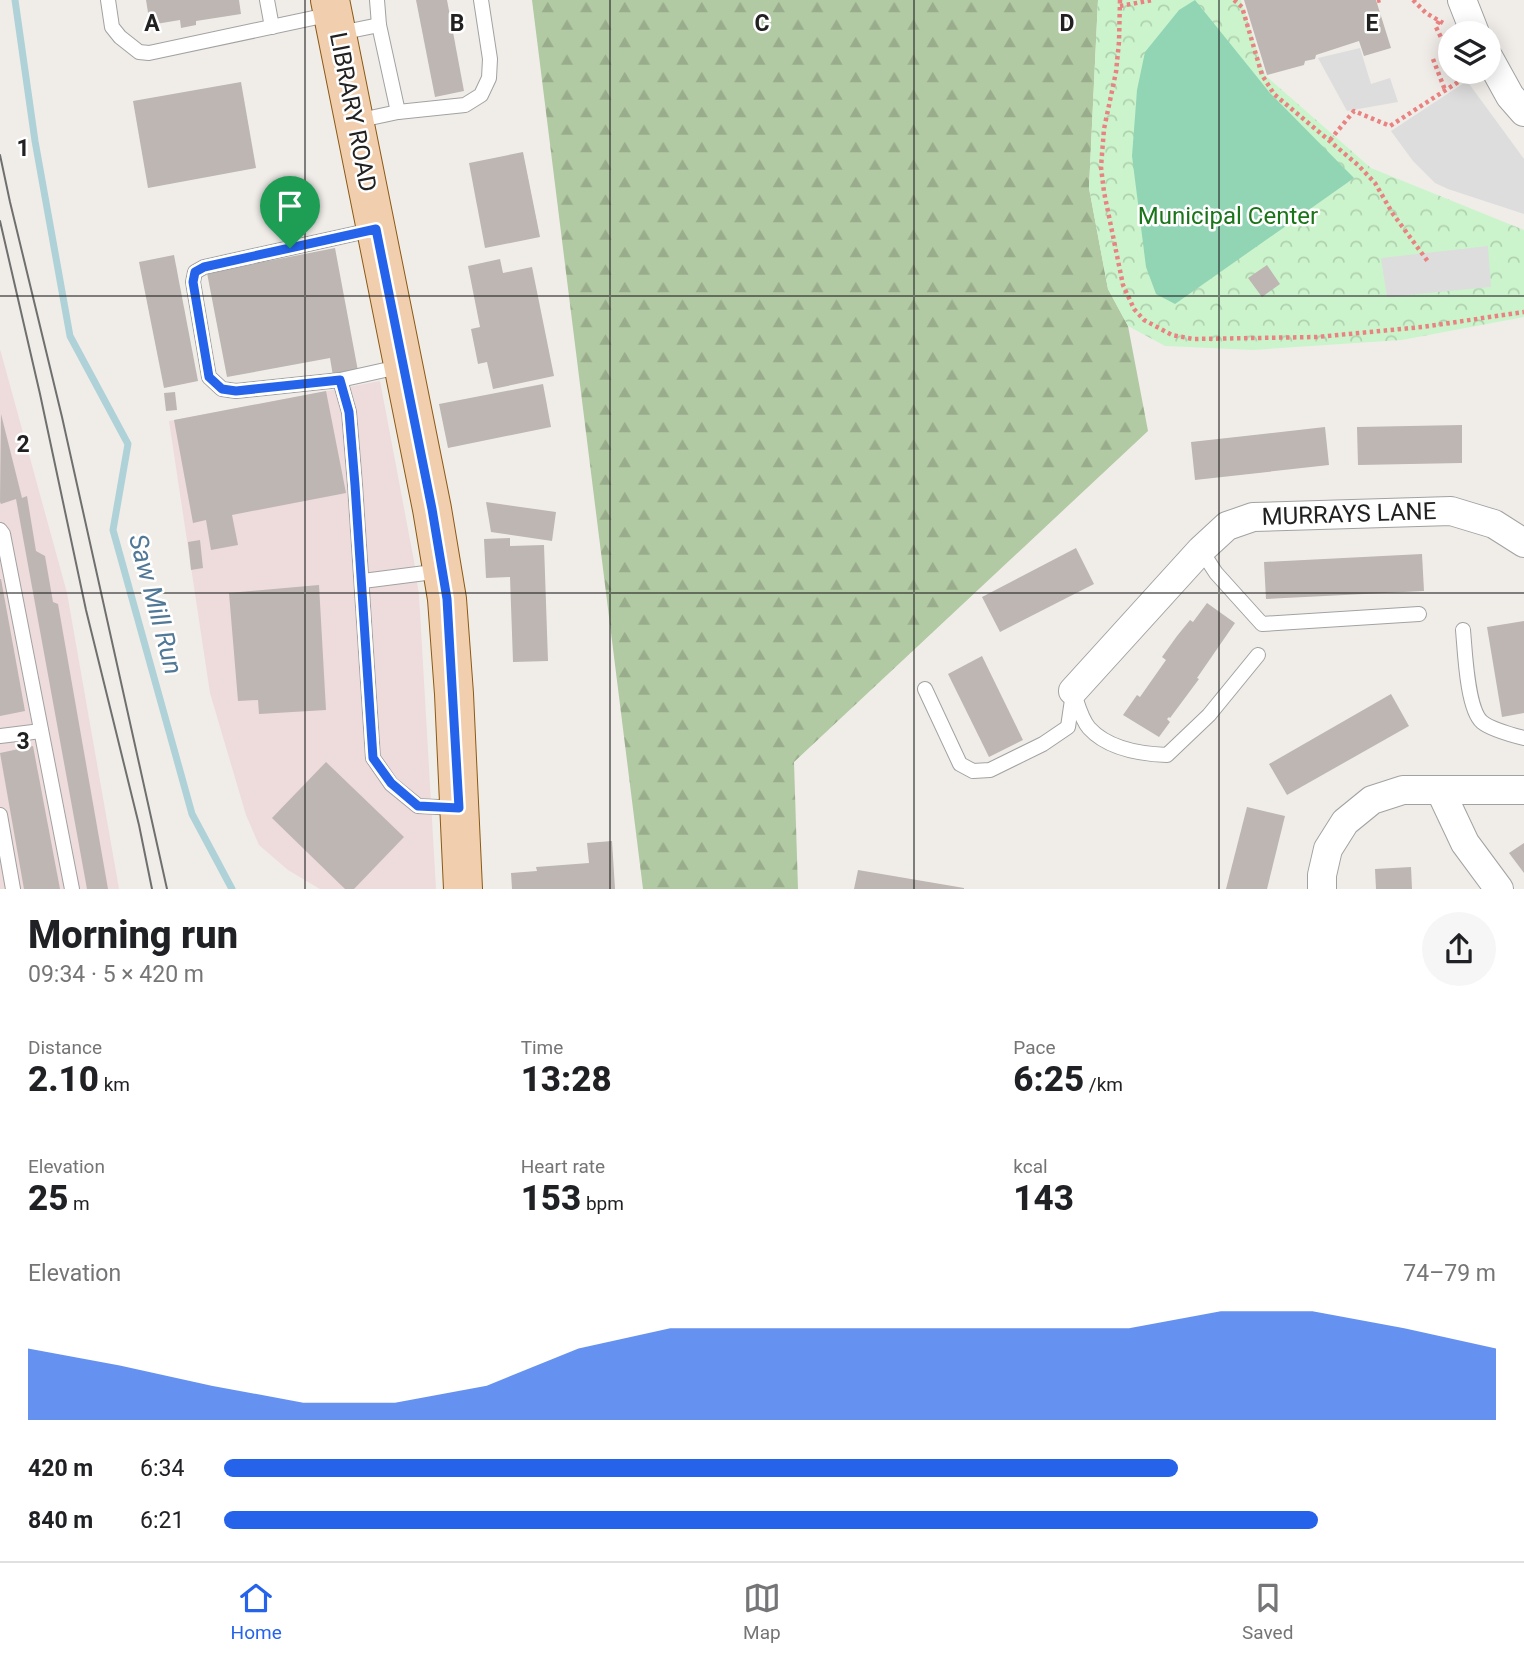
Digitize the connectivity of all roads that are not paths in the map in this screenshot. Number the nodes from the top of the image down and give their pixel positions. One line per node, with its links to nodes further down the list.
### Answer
1 (108, 0): 9 (lane)
2 (267, 0): 9 (lane)
3 (377, 0): 8 (lane)
4 (481, 0): 11 (lane)
5 (1462, 0): 7 (street)
6 (333, 16): 8 (lane); 9 (lane); 13 (main road, LIBRARY ROAD)
7 (1470, 21)
8 (379, 25): 11 (lane)
9 (272, 27)
10 (1501, 80): 12 (street)
11 (398, 112): 13 (lane)
12 (1524, 112)
13 (354, 121): 14 (main road, LIBRARY ROAD)
14 (376, 229): 15 (main road, LIBRARY ROAD); 16 (lane)
15 (404, 366): 16 (lane); 20 (main road, LIBRARY ROAD)
16 (340, 380): 21 (lane)
17 (0, 530): 27 (lane)
18 (1524, 543): 19 (street, MURRAYS LANE)
19 (1201, 551): 22 (lane); 26 (street, MURRAYS LANE)
20 (442, 570): 21 (lane); 32 (main road, LIBRARY ROAD)
21 (363, 581): 32 (lane)
22 (1419, 614)
23 (1463, 630): 29 (lane)
24 (1258, 655): 26 (lane)
25 (925, 689): 26 (lane)
26 (1073, 691)
27 (41, 731): 28 (lane); 35 (lane)
28 (0, 736)
29 (1524, 738)
30 (1440, 790): 31 (street); 37 (street); 38 (street)
31 (1524, 790)
32 (459, 808): 36 (main road, LIBRARY ROAD)
33 (0, 815): 34 (lane)
34 (13, 889)
35 (72, 889)
36 (463, 889)
37 (1322, 889)
38 (1499, 889)

